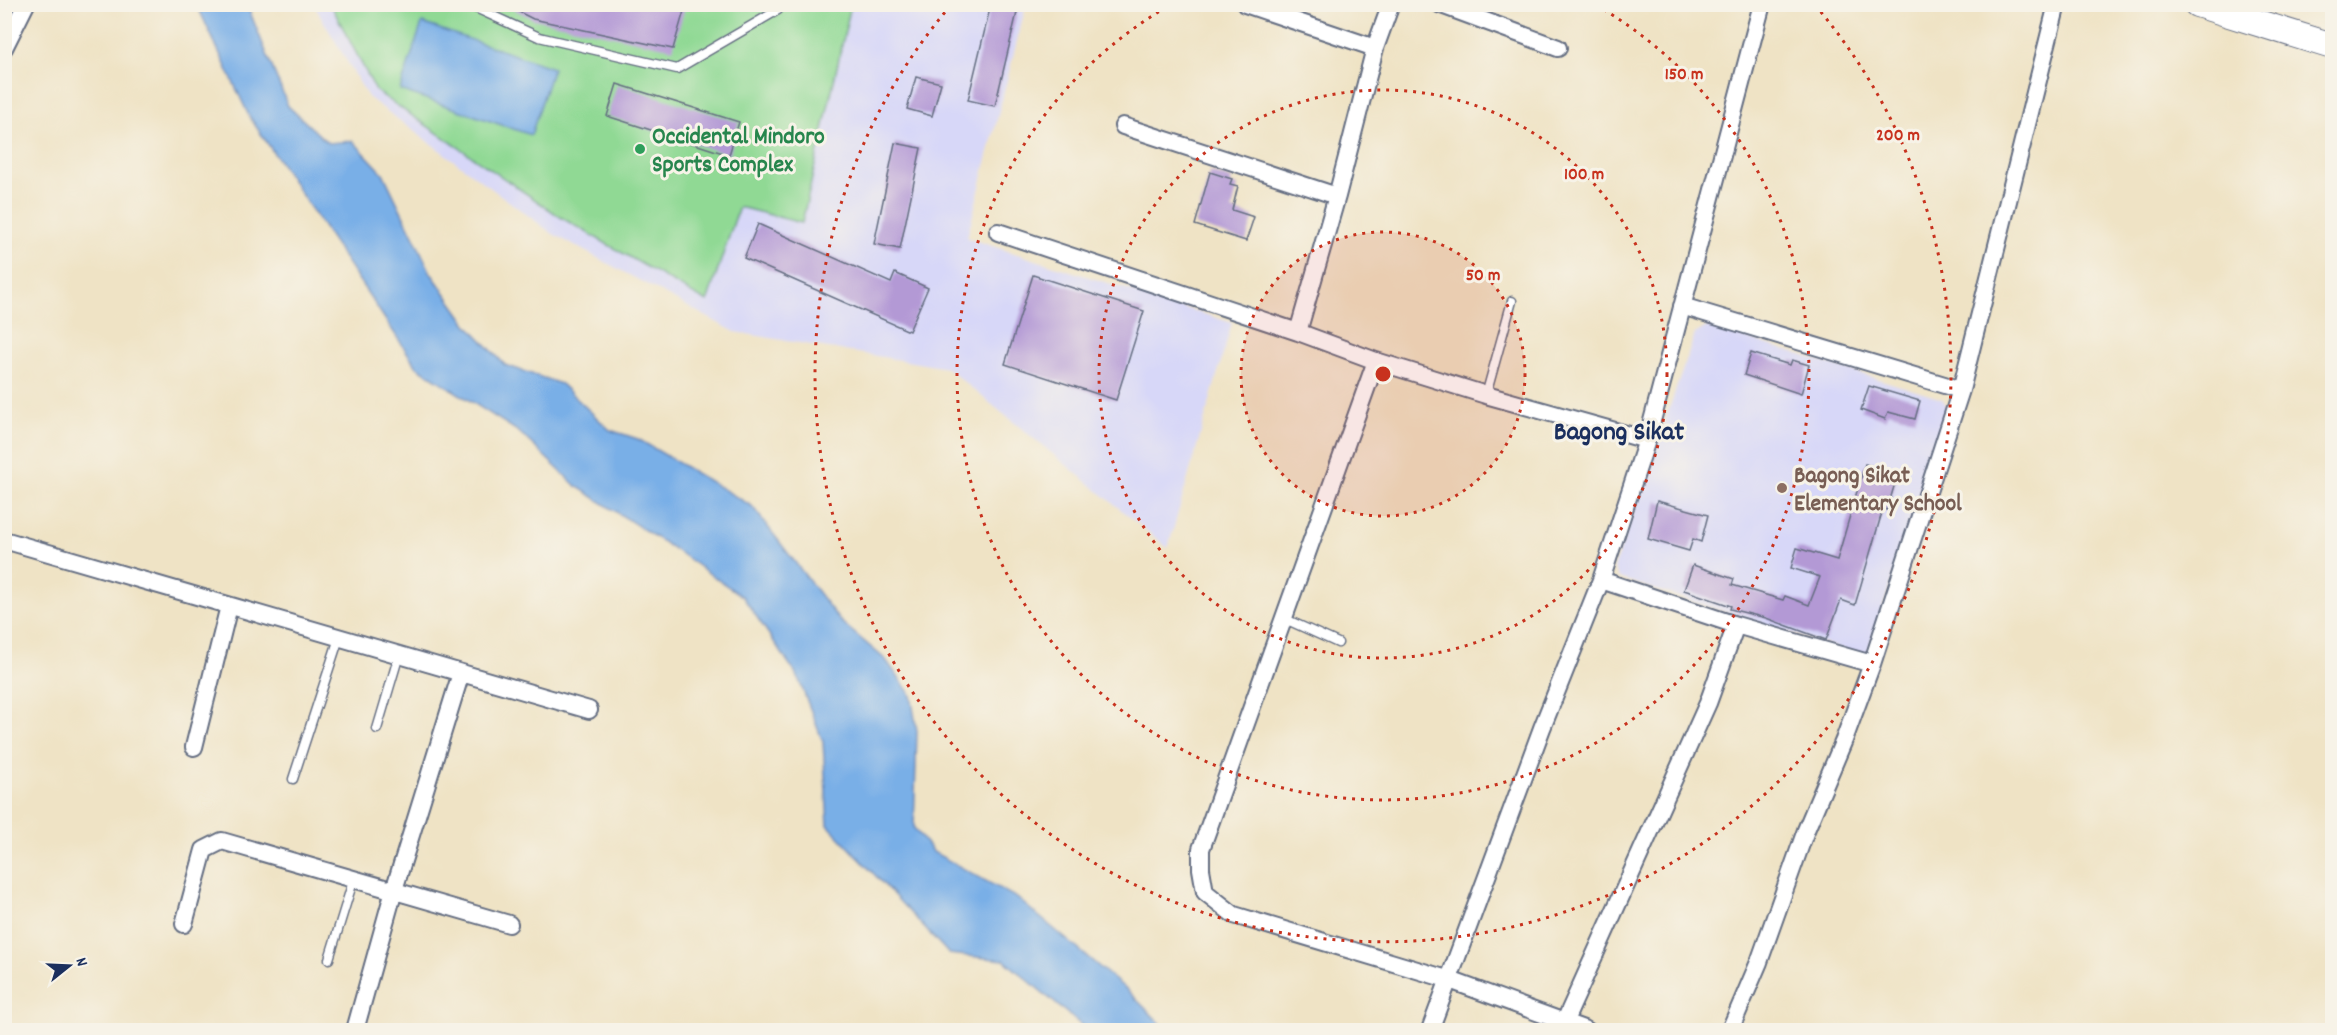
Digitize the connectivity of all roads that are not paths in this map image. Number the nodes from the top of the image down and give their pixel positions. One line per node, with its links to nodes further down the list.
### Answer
1 (467, 4): 2 (lane)
2 (782, 4)
3 (1245, 4): 12 (street)
4 (1390, 4): 12 (street)
5 (1439, 4): 13 (street)
6 (1761, 4): 18 (street)
7 (2057, 4): 21 (street)
8 (2205, 6): 10 (main road)
9 (21, 7): 11 (street)
10 (2332, 45)
11 (4, 48)
12 (1375, 48): 15 (street)
13 (1558, 48)
14 (1123, 126): 15 (street)
15 (1337, 196): 19 (street)
16 (998, 232): 19 (street)
17 (1512, 301): 22 (lane)
18 (1682, 306): 21 (street); 23 (street)
19 (1298, 332): 20 (street)
20 (1376, 361): 22 (street); 27 (street)
21 (1961, 390): 32 (street)
22 (1486, 395): 23 (street)
23 (1647, 440): 25 (street)
24 (4, 540): 26 (street)
25 (1600, 580): 28 (street); 43 (street)
26 (229, 606): 29 (street); 36 (street)
27 (1283, 618): 30 (lane); 43 (street)
28 (1736, 625): 32 (street); 44 (street)
29 (339, 638): 31 (street); 37 (lane)
30 (1338, 643)
31 (399, 655): 33 (street); 35 (lane)
32 (1872, 664): 48 (street)
33 (461, 673): 34 (street); 39 (street)
34 (589, 710)
35 (377, 729)
36 (194, 747)
37 (293, 779)
38 (354, 878): 39 (street); 40 (street); 42 (lane)
39 (394, 890): 41 (street); 45 (street)
40 (184, 924)
41 (508, 924)
42 (329, 959)
43 (1447, 978): 44 (street); 46 (street)
44 (1564, 1023): 47 (street)
45 (355, 1030)
46 (1430, 1030)
47 (1586, 1030)
48 (1730, 1030)

